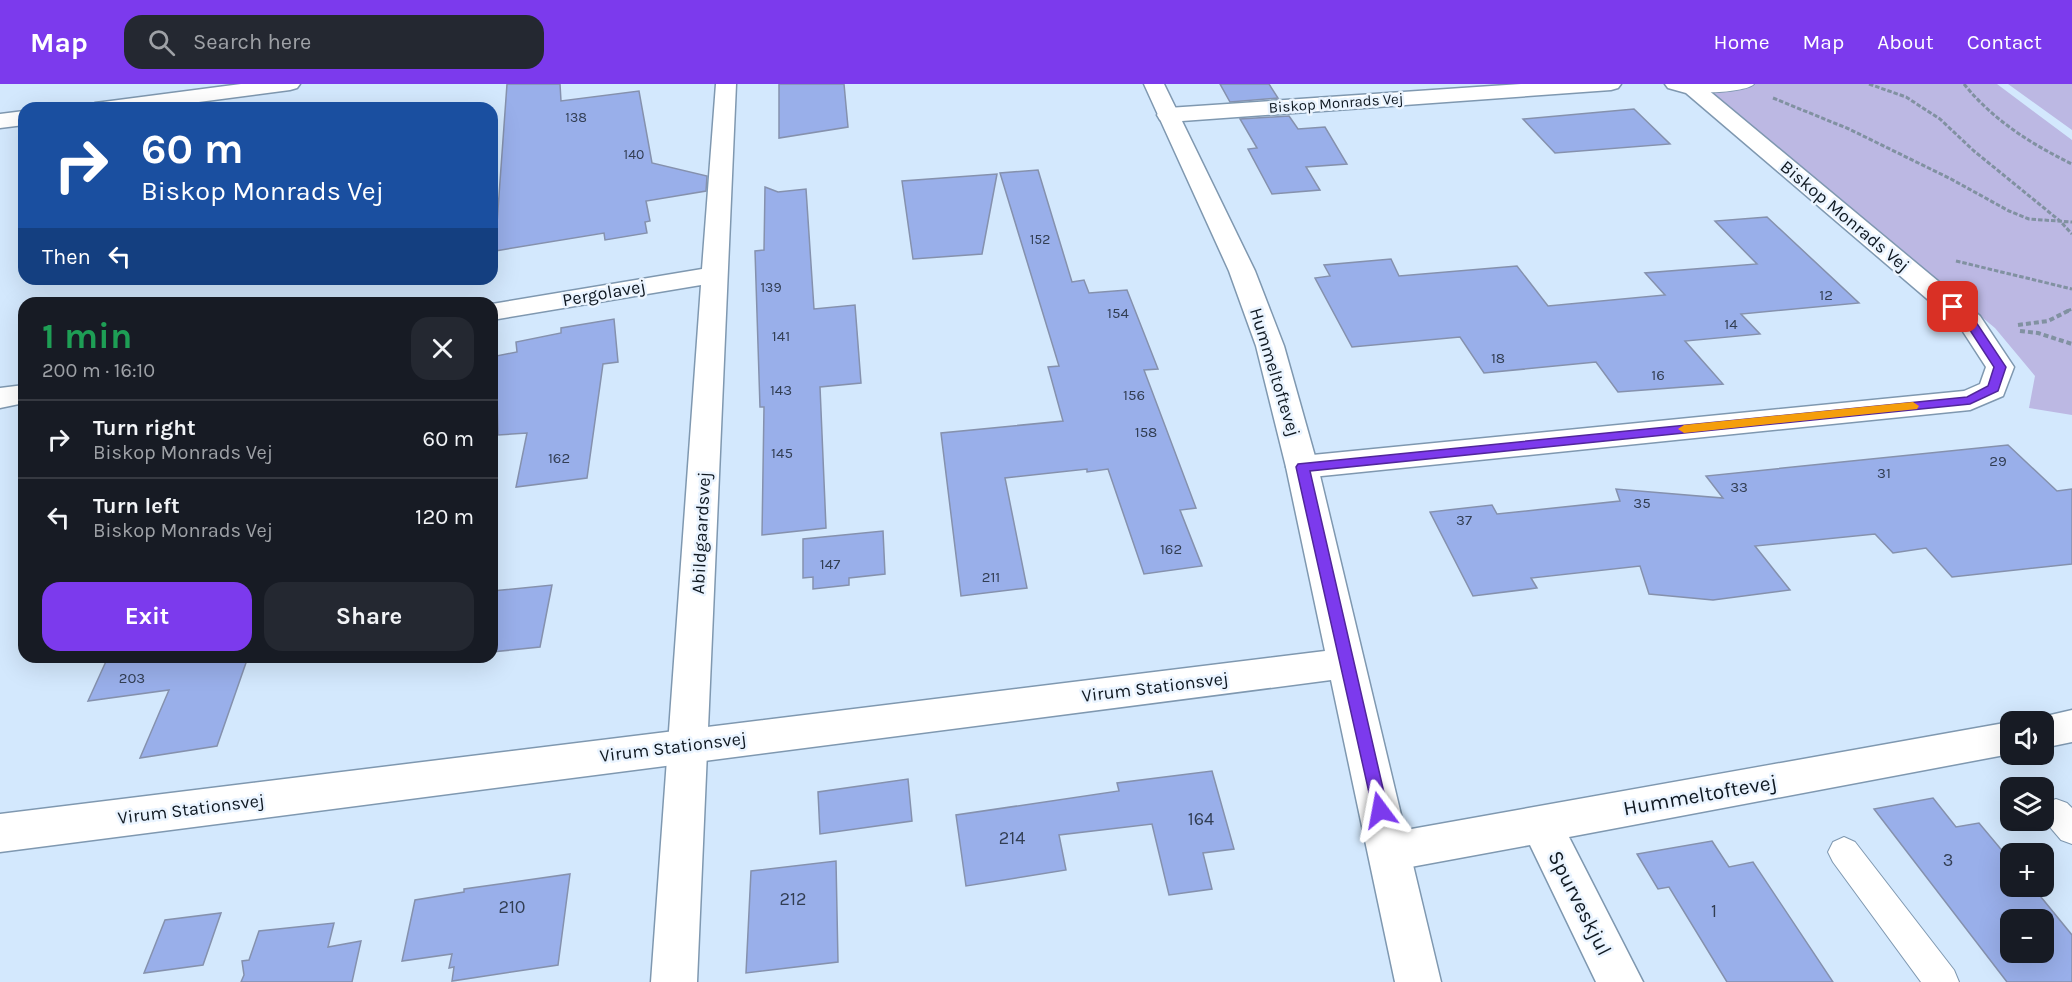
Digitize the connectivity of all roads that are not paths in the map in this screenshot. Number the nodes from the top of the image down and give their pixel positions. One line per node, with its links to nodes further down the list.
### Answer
1 (290, 84): 7 (street)
2 (726, 84): 11 (street, Abildgaardsvej)
3 (1154, 84): 8 (street, Hummeltoftevej)
4 (1611, 84): 8 (street, Biskop Monrads Vej)
5 (1740, 84): 6 (lane)
6 (1684, 86): 15 (street, Biskop Monrads Vej)
7 (150, 102)
8 (1168, 115): 15 (street, Hummeltoftevej)
9 (18, 119): 10 (street)
10 (0, 121)
11 (716, 276): 12 (street, Pergolavej); 20 (street, Abildgaardsvej)
12 (498, 311)
13 (18, 395): 14 (street)
14 (0, 398)
15 (1302, 467): 16 (street, Hummeltoftevej)
16 (1346, 663): 20 (street, Virum Stationsvej); 23 (street, Hummeltoftevej)
17 (2072, 726): 18 (street)
18 (2054, 730)
19 (2000, 740): 21 (street, Hummeltoftevej)
20 (689, 745): 22 (street, Virum Stationsvej); 25 (street, Abildgaardsvej)
21 (1541, 824): 23 (street, Hummeltoftevej); 27 (street, Spurveskjul)
22 (0, 833)
23 (1389, 852): 26 (street, Hummeltoftevej)
24 (1844, 852): 28 (lane)
25 (674, 982)
26 (1418, 982)
27 (1620, 982)
28 (1942, 982)

